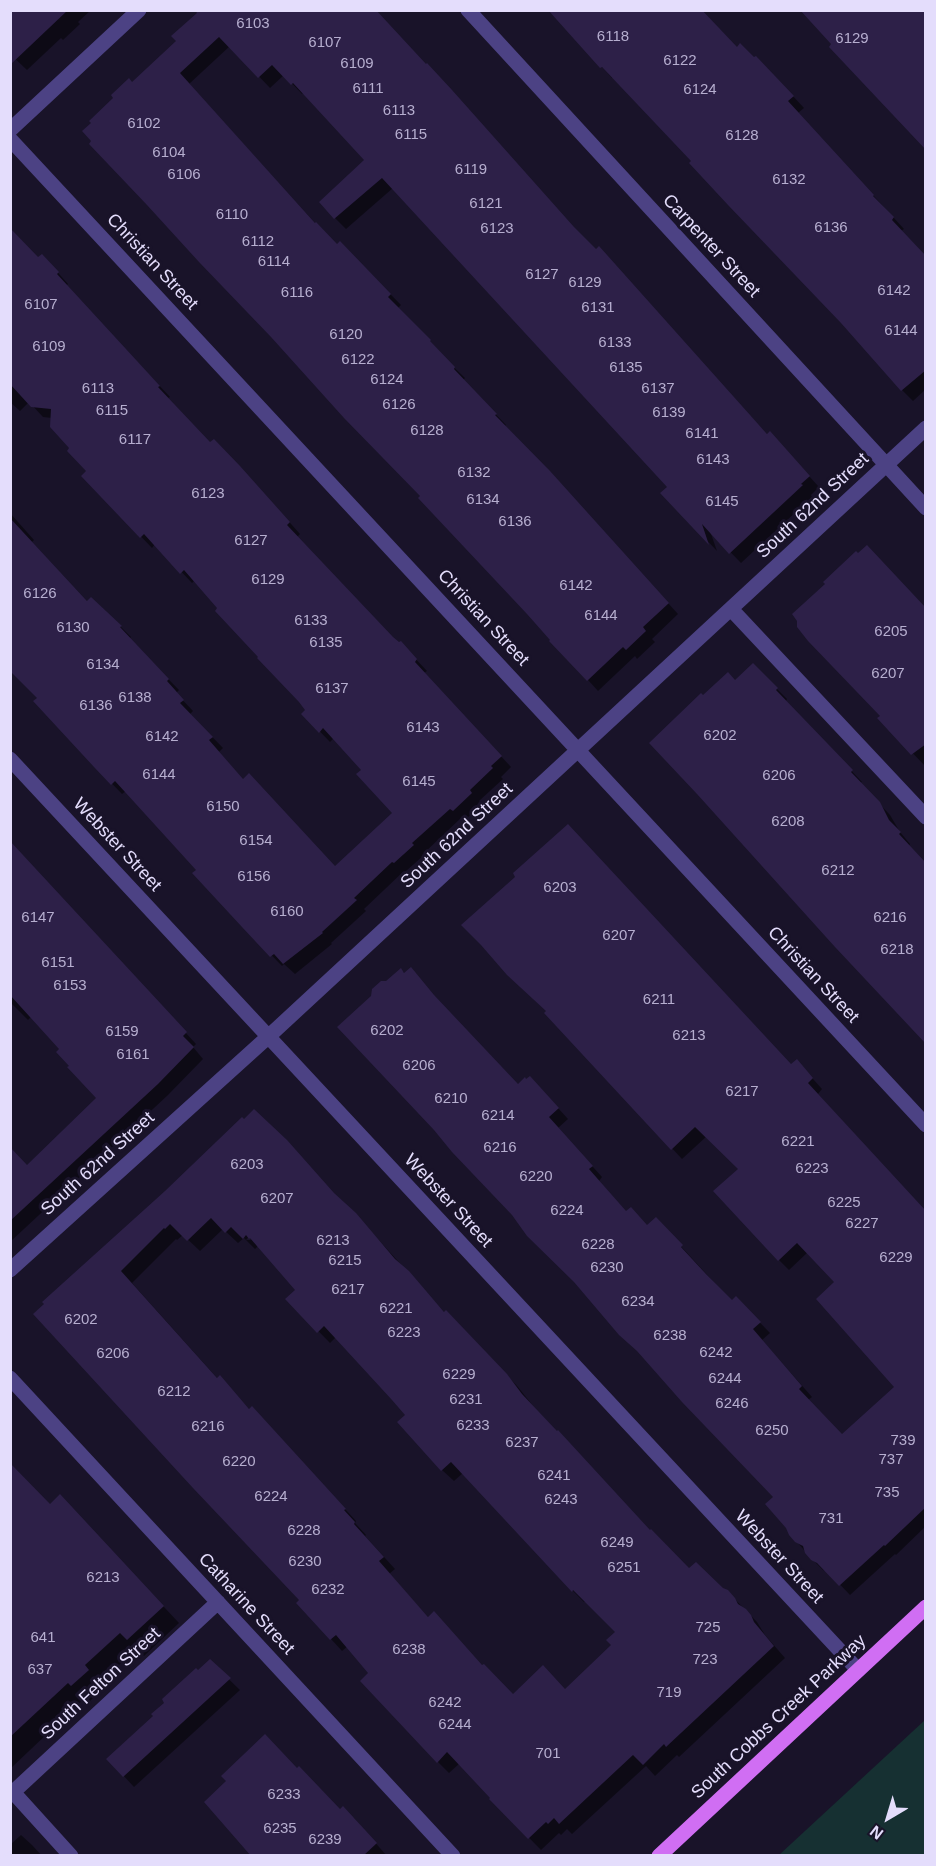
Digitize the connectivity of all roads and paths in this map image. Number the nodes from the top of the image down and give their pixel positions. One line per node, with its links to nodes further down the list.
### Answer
1 (139, 10): 3 (street)
2 (468, 10): 6 (street, Carpenter Street)
3 (10, 130)
4 (10, 139): 9 (street, Christian Street)
5 (926, 428): 6 (street, South 62nd Street)
6 (886, 465): 7 (street, Carpenter Street); 8 (street, South 62nd Street)
7 (926, 508)
8 (731, 609): 9 (street, South 62nd Street); 11 (street)
9 (579, 750): 12 (street, South 62nd Street); 13 (street, Christian Street)
10 (10, 759): 12 (street, Webster Street)
11 (926, 817)
12 (269, 1036): 14 (street, South 62nd Street); 18 (street, Webster Street)
13 (926, 1125)
14 (10, 1270)
15 (10, 1378): 16 (street, Catharine Street)
16 (218, 1602): 19 (street, South Felton Street); 21 (street, Catharine Street)
17 (926, 1607): 18 (main road, South Cobbs Creek Parkway)
18 (858, 1670): 22 (main road, South Cobbs Creek Parkway)
19 (12, 1793): 20 (street)
20 (71, 1856)
21 (453, 1856)
22 (659, 1856)

